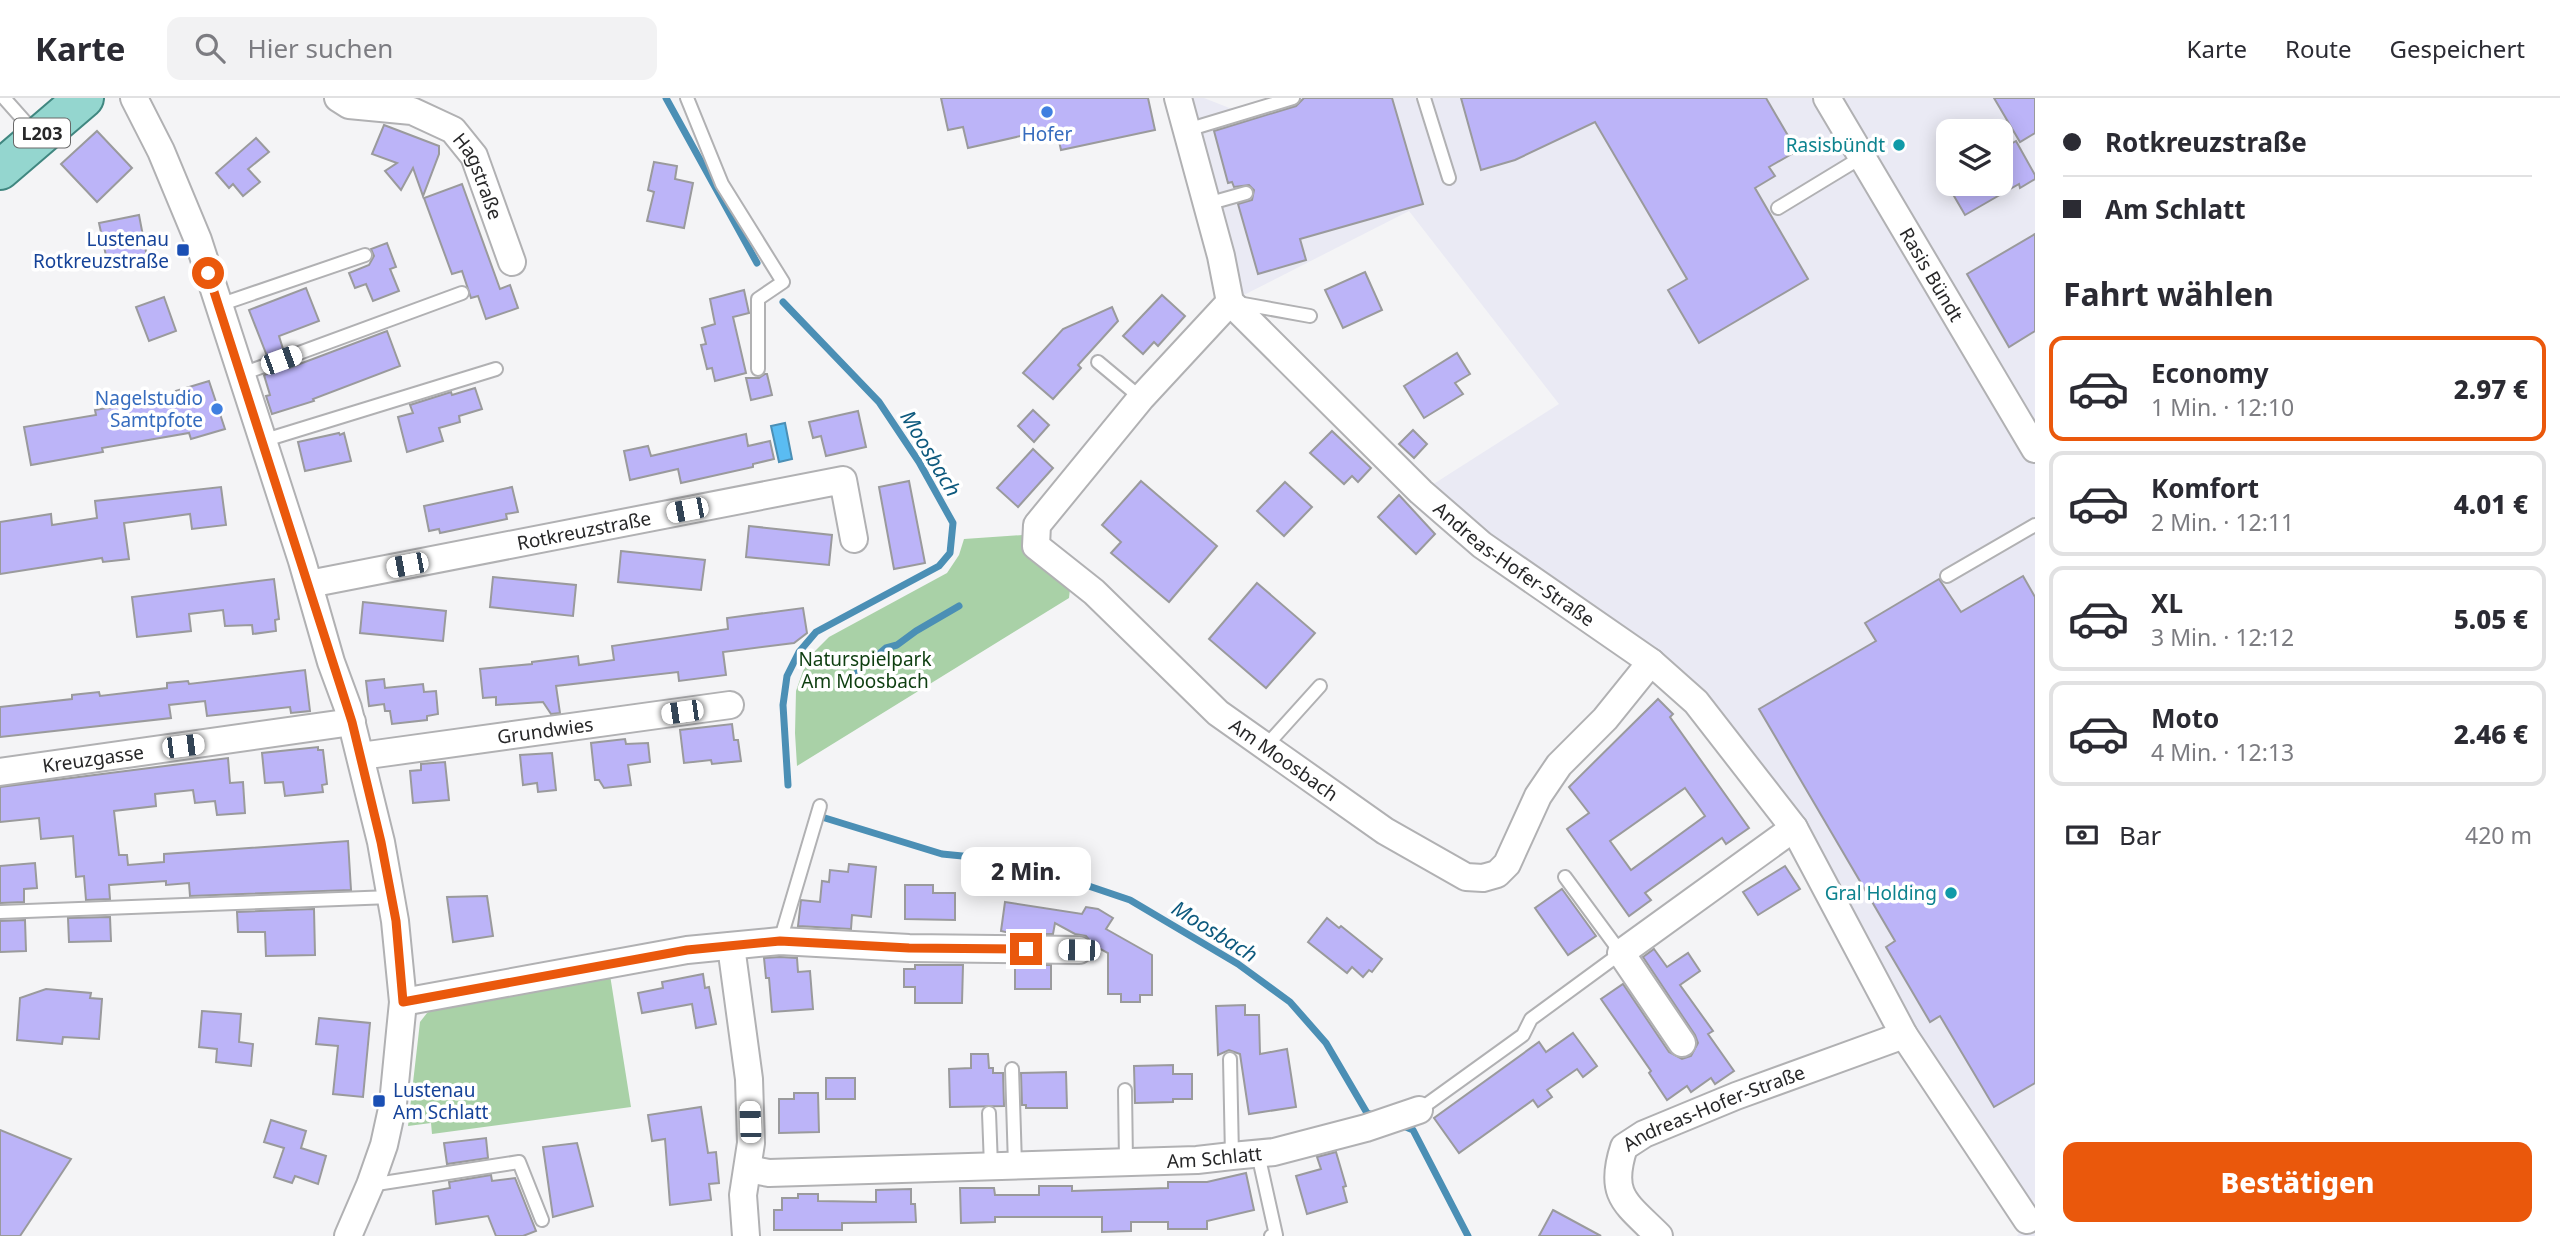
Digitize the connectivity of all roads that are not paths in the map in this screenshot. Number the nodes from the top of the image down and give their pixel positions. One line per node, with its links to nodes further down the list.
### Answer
1 (4, 98): 11 (lane)
2 (84, 98): 11 (main road, L203)
3 (134, 98): 22 (street)
4 (338, 98): 19 (street, Hagstraße)
5 (687, 98): 26 (lane)
6 (1178, 98): 10 (street)
7 (1293, 98): 10 (lane)
8 (1424, 98): 14 (lane)
9 (1828, 98): 12 (street, Rasis Bündt)
10 (1187, 130): 16 (street)
11 (38, 136): 13 (main road, L203)
12 (1862, 157): 17 (lane); 30 (street, Rasis Bündt)
13 (0, 170)
14 (1449, 178)
15 (1245, 194): 16 (lane)
16 (1207, 204): 21 (street)
17 (1778, 208)
18 (365, 255): 22 (lane)
19 (512, 262)
20 (462, 293): 27 (lane)
21 (1230, 302): 23 (lane); 28 (street); 35 (street, Andreas-Hofer-Straße)
22 (219, 304): 27 (street)
23 (1310, 316)
24 (1098, 362): 28 (lane)
25 (496, 369): 29 (lane)
26 (758, 369)
27 (242, 374): 29 (street)
28 (1141, 398): 39 (street, Am Moosbach)
29 (262, 440): 34 (street)
30 (2035, 449)
31 (2035, 525): 33 (lane)
32 (854, 539): 34 (street, Rotkreuzstraße)
33 (1947, 576)
34 (309, 584): 38 (street)
35 (1651, 662): 39 (street, Am Moosbach); 43 (street, Andreas-Hofer-Straße)
36 (1320, 686): 39 (lane)
37 (730, 705): 40 (street, Grundwies)
38 (352, 722): 40 (street); 41 (street, Kreuzgasse)
39 (1265, 747)
40 (361, 756): 45 (street)
41 (0, 772)
42 (820, 806): 47 (lane)
43 (1794, 828): 50 (street); 52 (street, Andreas-Hofer-Straße)
44 (1565, 877): 50 (lane)
45 (391, 897): 46 (lane); 51 (street)
46 (0, 912)
47 (780, 941): 48 (street); 49 (street)
48 (731, 946): 51 (street); 62 (street)
49 (1079, 950)
50 (1621, 953): 53 (street); 57 (lane, Am Schlatt)
51 (403, 1002): 63 (street)
52 (1904, 1035): 65 (street, Andreas-Hofer-Straße); 69 (street, Andreas-Hofer-Straße)
53 (1682, 1044)
54 (1230, 1059): 59 (lane)
55 (1012, 1069): 61 (lane)
56 (1125, 1090): 60 (lane)
57 (1419, 1110): 59 (street, Am Schlatt)
58 (989, 1113): 61 (lane)
59 (1245, 1155): 60 (street, Am Schlatt); 68 (lane)
60 (1126, 1162): 61 (street, Am Schlatt)
61 (1003, 1166): 62 (street, Am Schlatt)
62 (748, 1169): 67 (street)
63 (370, 1185): 64 (lane); 66 (street)
64 (542, 1220)
65 (2026, 1224)
66 (348, 1236)
67 (746, 1236)
68 (1271, 1236)
69 (1659, 1236)

